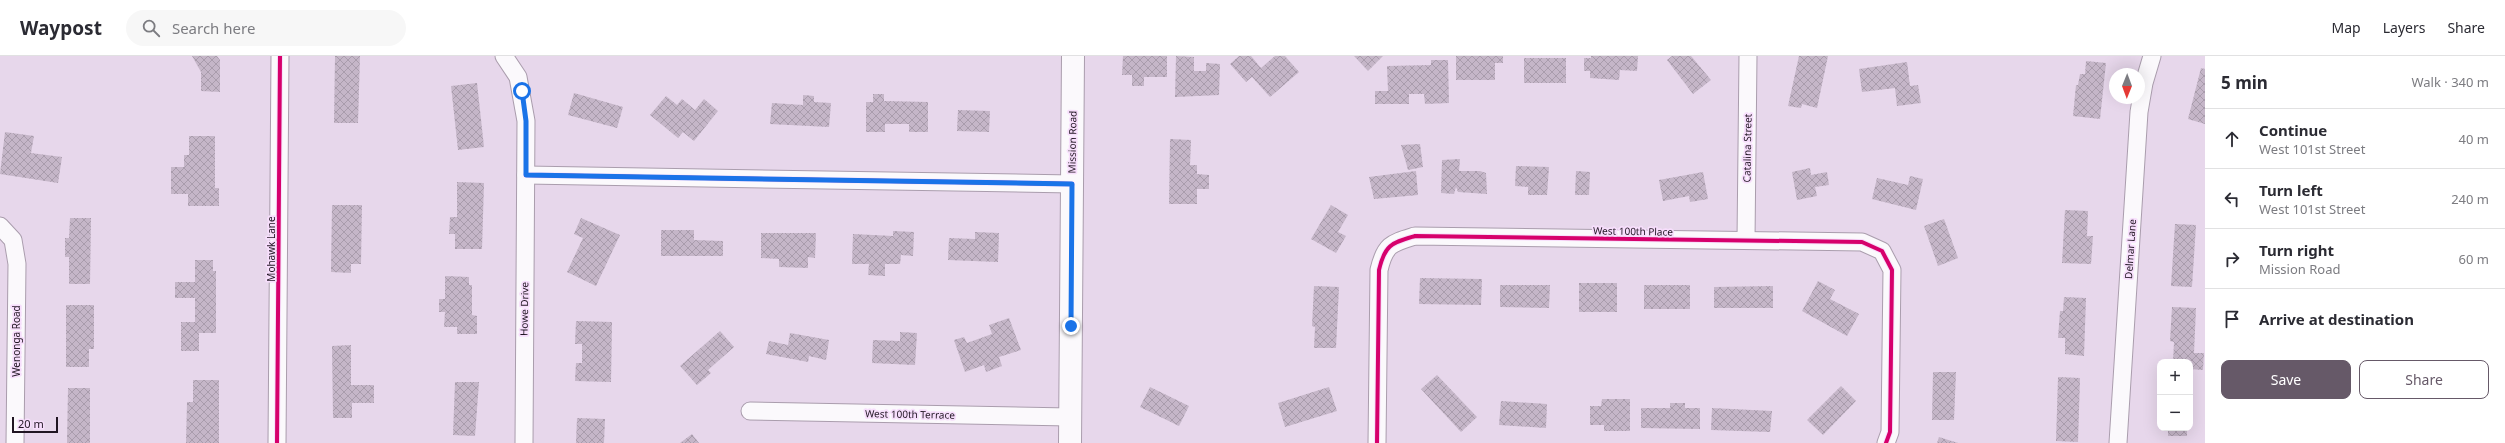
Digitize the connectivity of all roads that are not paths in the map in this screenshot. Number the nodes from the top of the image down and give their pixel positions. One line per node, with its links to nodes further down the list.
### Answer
1 (280, 56): 13 (street, Mohawk Lane)
2 (504, 56): 6 (street, Howe Drive)
3 (1073, 56): 7 (main road, Mission Road)
4 (1748, 56): 9 (street, Catalina Street)
5 (2152, 56): 18 (street, Delmar Lane)
6 (526, 175): 7 (street); 14 (street, Howe Drive)
7 (1072, 184): 11 (main road, Mission Road)
8 (0, 226): 12 (street, Wenonga Road)
9 (1746, 240): 16 (street, West 100th Place); 17 (street, West 100th Place)
10 (750, 411): 11 (street, West 100th Terrace)
11 (1070, 417): 15 (main road, Mission Road)
12 (15, 443)
13 (277, 443)
14 (524, 443)
15 (1070, 443)
16 (1377, 443)
17 (1886, 443)
18 (2118, 443)

